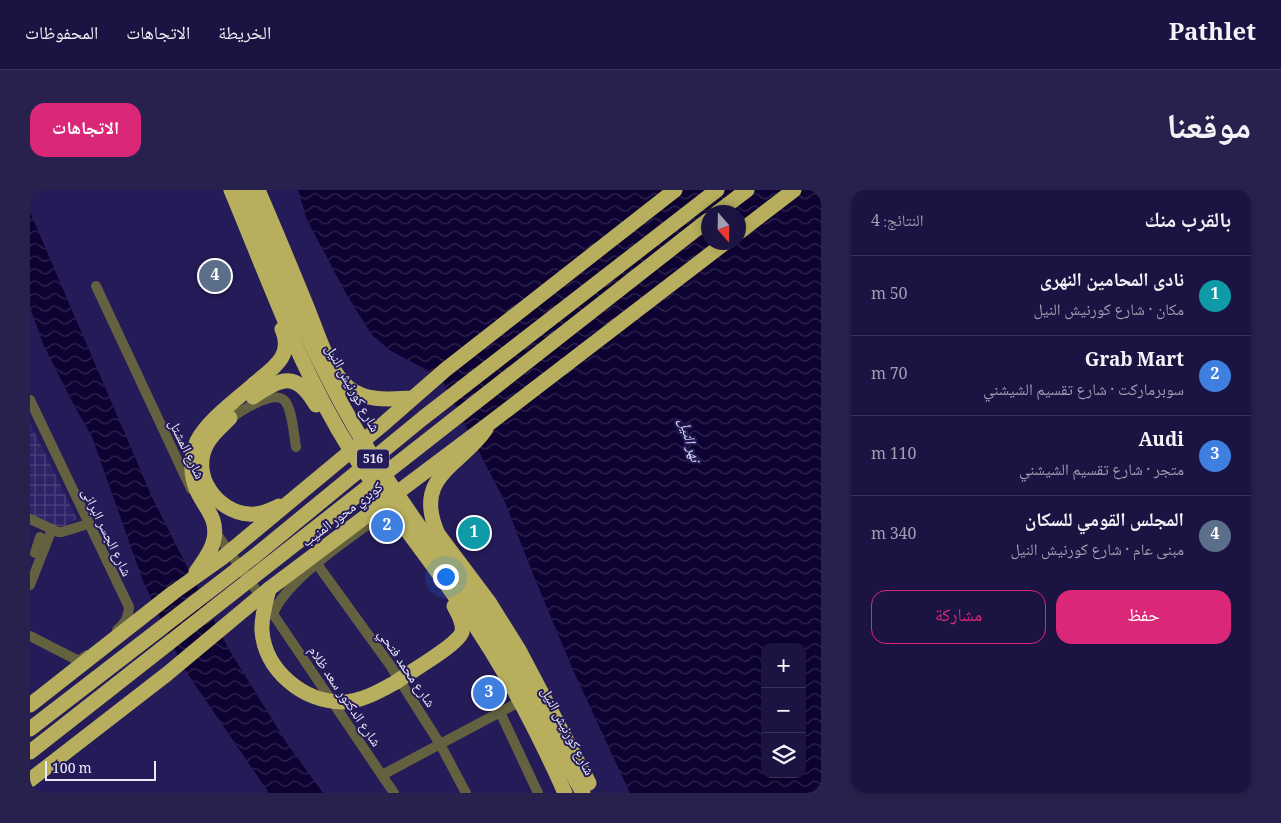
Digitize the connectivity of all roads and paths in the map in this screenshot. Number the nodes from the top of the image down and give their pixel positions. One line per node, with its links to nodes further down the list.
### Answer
1 (231, 190): 12 (highway, شارع كورنيش النيل)
2 (244, 190): 48 (highway, شارع كورنيش النيل)
3 (258, 190): 15 (highway)
4 (675, 190): 15 (highway, 516, bridge)
5 (717, 190): 39 (highway, كوبري محور المنيب / 516, bridge)
6 (747, 190): 8 (highway)
7 (794, 190): 10 (highway)
8 (727, 205)
9 (701, 225): 41 (highway, كوبري محور المنيب / 516, bridge)
10 (746, 227)
11 (716, 250): 17 (highway, كوبري محور المنيب, bridge)
12 (271, 284): 14 (highway); 19 (highway, شارع كورنيش النيل)
13 (96, 286): 20 (street, شارع المشتل)
14 (254, 391): 19 (highway); 21 (highway, bridge); 29 (highway, bridge)
15 (412, 398): 21 (highway, 516, bridge)
16 (30, 400): 24 (street, شارع الجسر البرانى)
17 (490, 423): 32 (highway, كوبري محور المنيب, bridge); 49 (highway, bridge)
18 (296, 447): 20 (street)
19 (350, 450): 22 (highway, شارع كورنيش النيل)
20 (190, 487): 33 (street, شارع المشتل)
21 (301, 492): 29 (highway, 516, bridge)
22 (390, 509): 28 (street); 30 (highway, شارع كورنيش النيل)
23 (30, 519): 25 (street)
24 (88, 524): 25 (street); 34 (street, شارع الجسر البرانى)
25 (52, 529): 27 (street)
26 (40, 537): 27 (street)
27 (36, 553): 31 (street)
28 (317, 564): 33 (street); 35 (street, شارع محمد فتحي)
29 (190, 580): 37 (highway, 516, bridge)
30 (444, 581): 35 (highway); 36 (highway, شارع كورنيش النيل)
31 (30, 585)
32 (269, 589): 35 (highway, bridge); 43 (highway, كوبري محور المنيب, bridge)
33 (273, 614): 42 (street, شارع الدكتور سعد ظلام)
34 (30, 636)
35 (398, 680): 40 (street, شارع محمد فتحي)
36 (521, 701): 38 (street); 47 (highway, شارع كورنيش النيل)
37 (30, 705)
38 (500, 712): 40 (street); 46 (street)
39 (30, 729)
40 (440, 744): 42 (street); 45 (street, شارع محمد فتحي)
41 (30, 752)
42 (382, 775): 44 (street, شارع الدكتور سعد ظلام)
43 (30, 780)
44 (394, 793)
45 (466, 793)
46 (538, 793)
47 (565, 793)
48 (583, 793)
49 (594, 793)

